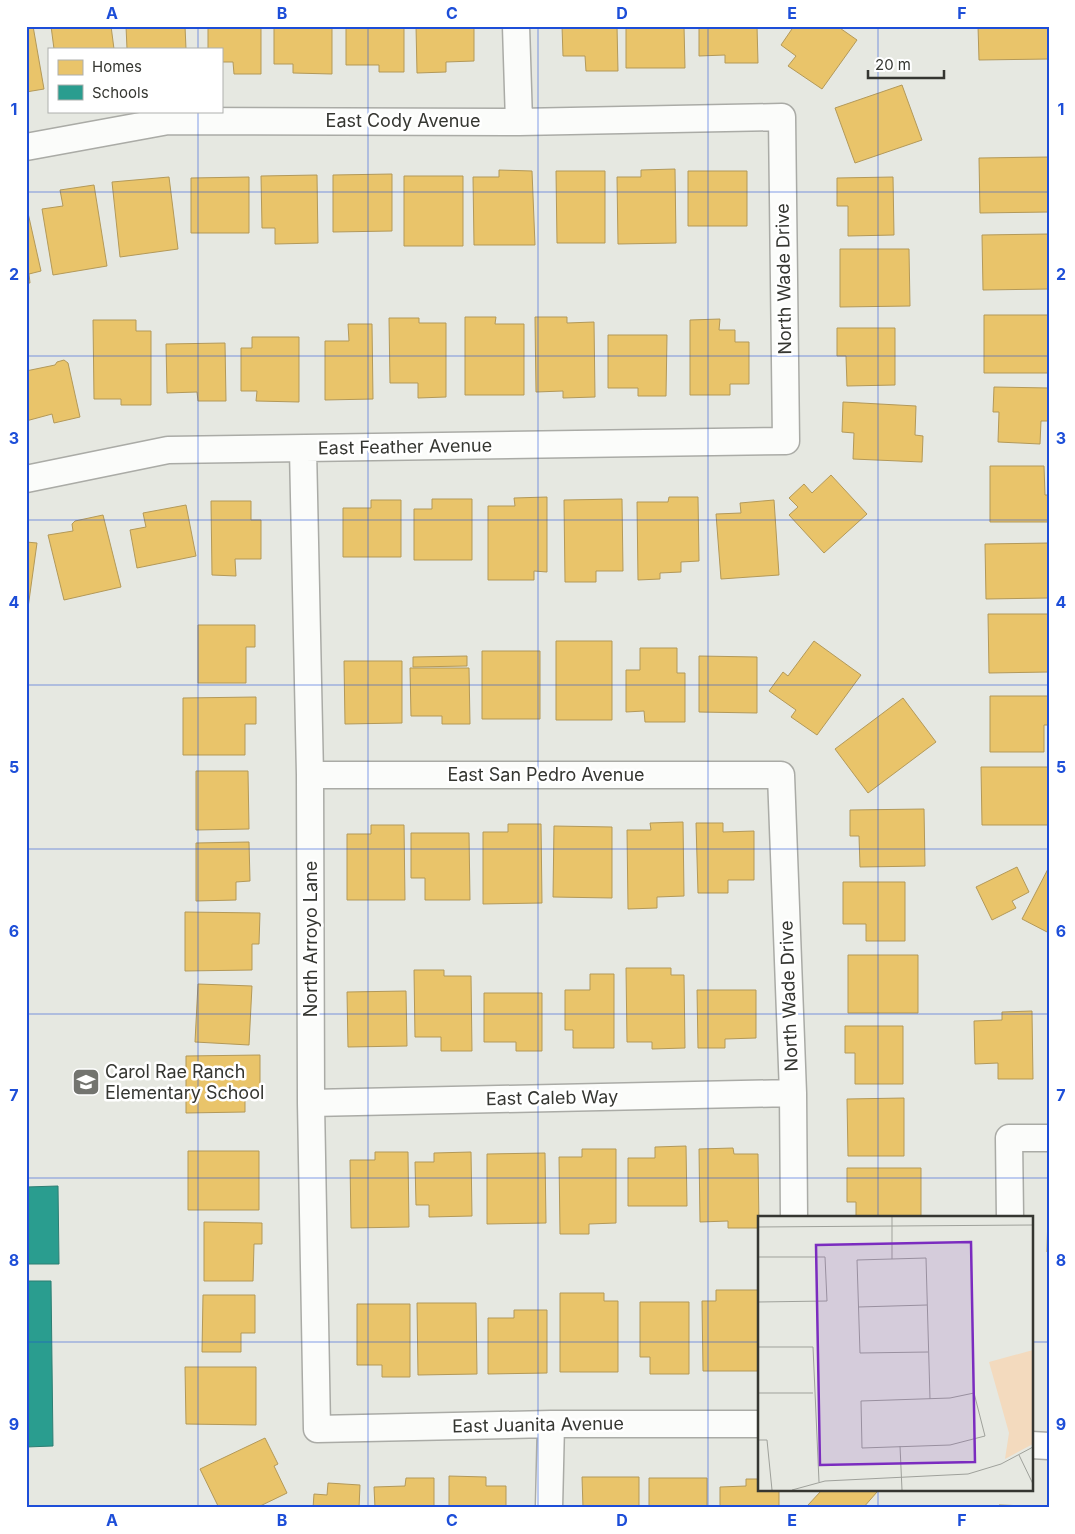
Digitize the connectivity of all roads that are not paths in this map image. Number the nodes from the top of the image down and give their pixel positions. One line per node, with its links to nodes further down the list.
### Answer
1 (516, 26): 3 (street)
2 (782, 117): 3 (street, East Cody Avenue); 5 (street, North Wade Drive)
3 (519, 122): 4 (street, East Cody Avenue)
4 (26, 147)
5 (786, 441): 6 (street, East Feather Avenue)
6 (303, 449): 7 (street, East Feather Avenue); 8 (street, North Arroyo Lane)
7 (26, 479)
8 (310, 775): 9 (street, East San Pedro Avenue); 11 (street, North Arroyo Lane)
9 (781, 775): 10 (street, North Wade Drive)
10 (793, 1093): 11 (street, East Caleb Way); 13 (street, North Wade Drive)
11 (311, 1103): 17 (street, North Arroyo Lane)
12 (1049, 1138): 14 (street)
13 (794, 1216)
14 (1010, 1216)
15 (551, 1424): 16 (street, East Juanita Avenue); 17 (street, East Juanita Avenue); 20 (street)
16 (758, 1424)
17 (317, 1429)
18 (1032, 1446): 19 (street)
19 (1049, 1446)
20 (549, 1508)

